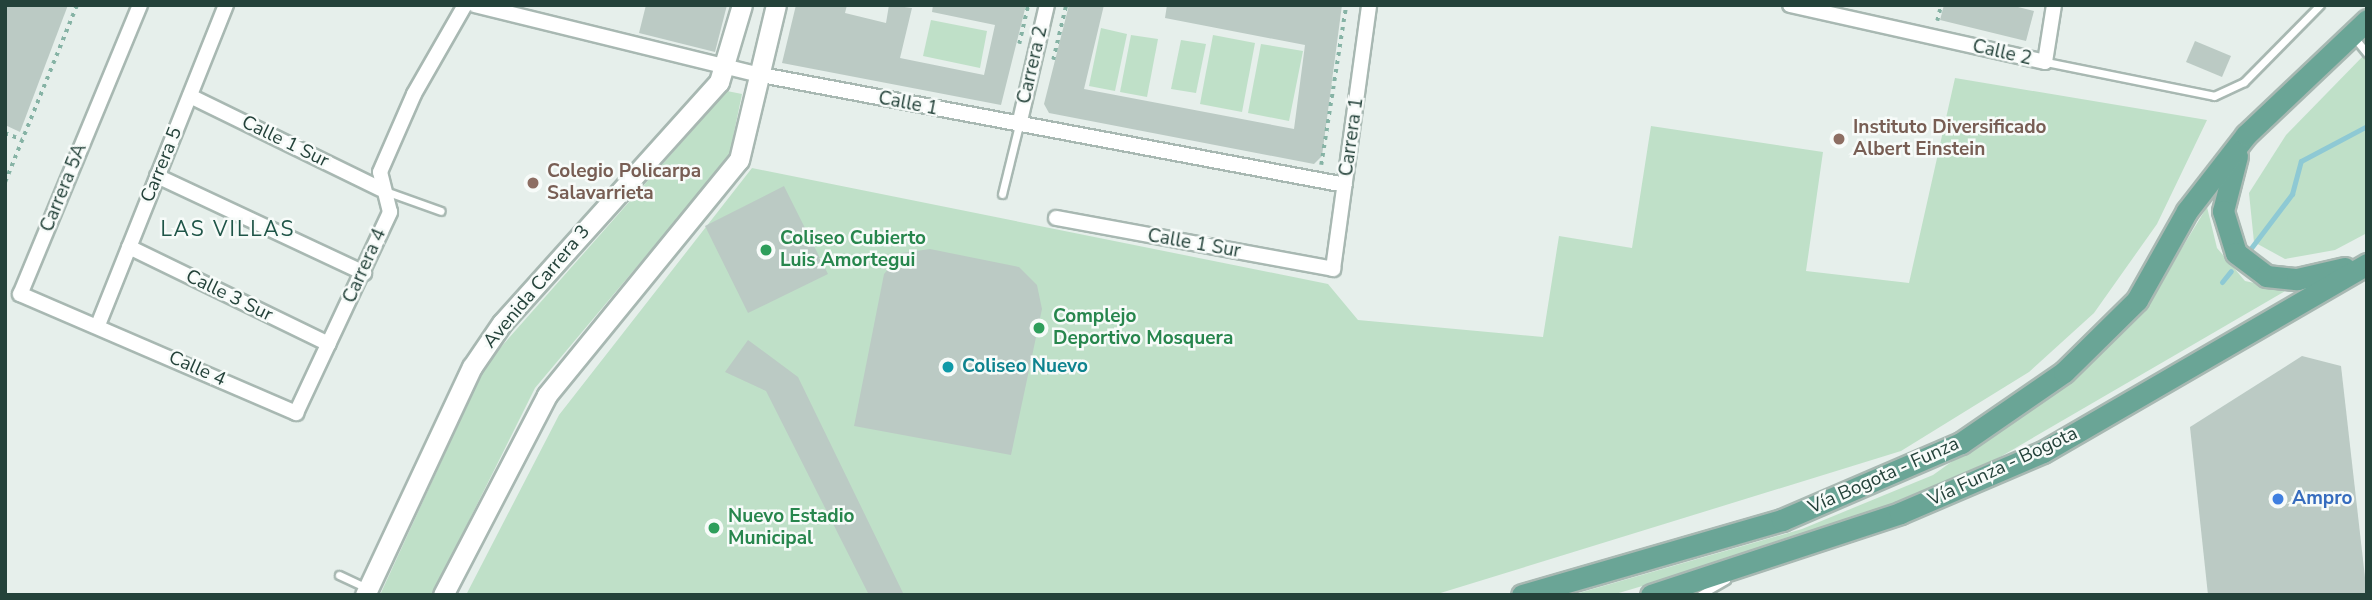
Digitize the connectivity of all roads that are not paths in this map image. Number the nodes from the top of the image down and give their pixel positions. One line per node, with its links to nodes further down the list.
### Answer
1 (140, 5): 31 (street, Carrera 5A)
2 (226, 5): 18 (street, Carrera 5)
3 (465, 5): 23 (street, Carrera 4)
4 (475, 5): 16 (street, Calle 1)
5 (742, 5): 16 (main road, Avenida Carrera 3)
6 (776, 5): 17 (main road)
7 (1047, 5): 19 (street, Carrera 2)
8 (1369, 5): 22 (street, Carrera 1)
9 (1790, 5): 12 (street, Calle 2)
10 (2054, 5): 15 (street)
11 (2320, 5): 15 (lane, Calle 2)
12 (1814, 8): 15 (street, Calle 2)
13 (2361, 24): 14 (lane); 20 (main road, Vía Bogota - Funza)
14 (2367, 53)
15 (2045, 62)
16 (725, 68): 17 (street, Calle 1); 36 (main road, Avenida Carrera 3)
17 (756, 74): 19 (street, Calle 1); 37 (main road)
18 (190, 96): 21 (street, Carrera 5); 23 (street, Calle 1 Sur)
19 (1019, 125): 22 (street, Calle 1); 24 (lane)
20 (2246, 135): 28 (main road); 38 (main road, Vía Bogota - Funza)
21 (157, 176): 27 (street, Carrera 5); 30 (street)
22 (1345, 185): 29 (street, Carrera 1)
23 (381, 189): 25 (lane); 30 (street, Carrera 4)
24 (1002, 194)
25 (441, 211)
26 (1056, 218): 29 (street, Calle 1 Sur)
27 (129, 247): 31 (street, Carrera 5); 32 (street, Calle 3 Sur)
28 (2367, 263): 34 (main road, Vía Funza - Bogota)
29 (1333, 269)
30 (364, 273): 32 (street, Carrera 4)
31 (97, 325): 33 (street, Calle 4)
32 (329, 344): 33 (street, Carrera 4)
33 (296, 414)
34 (1751, 566): 39 (main road, Vía Funza - Bogota); 40 (lane)
35 (340, 575): 36 (lane)
36 (367, 592)
37 (443, 595)
38 (1522, 595)
39 (1651, 595)
40 (1700, 595)

